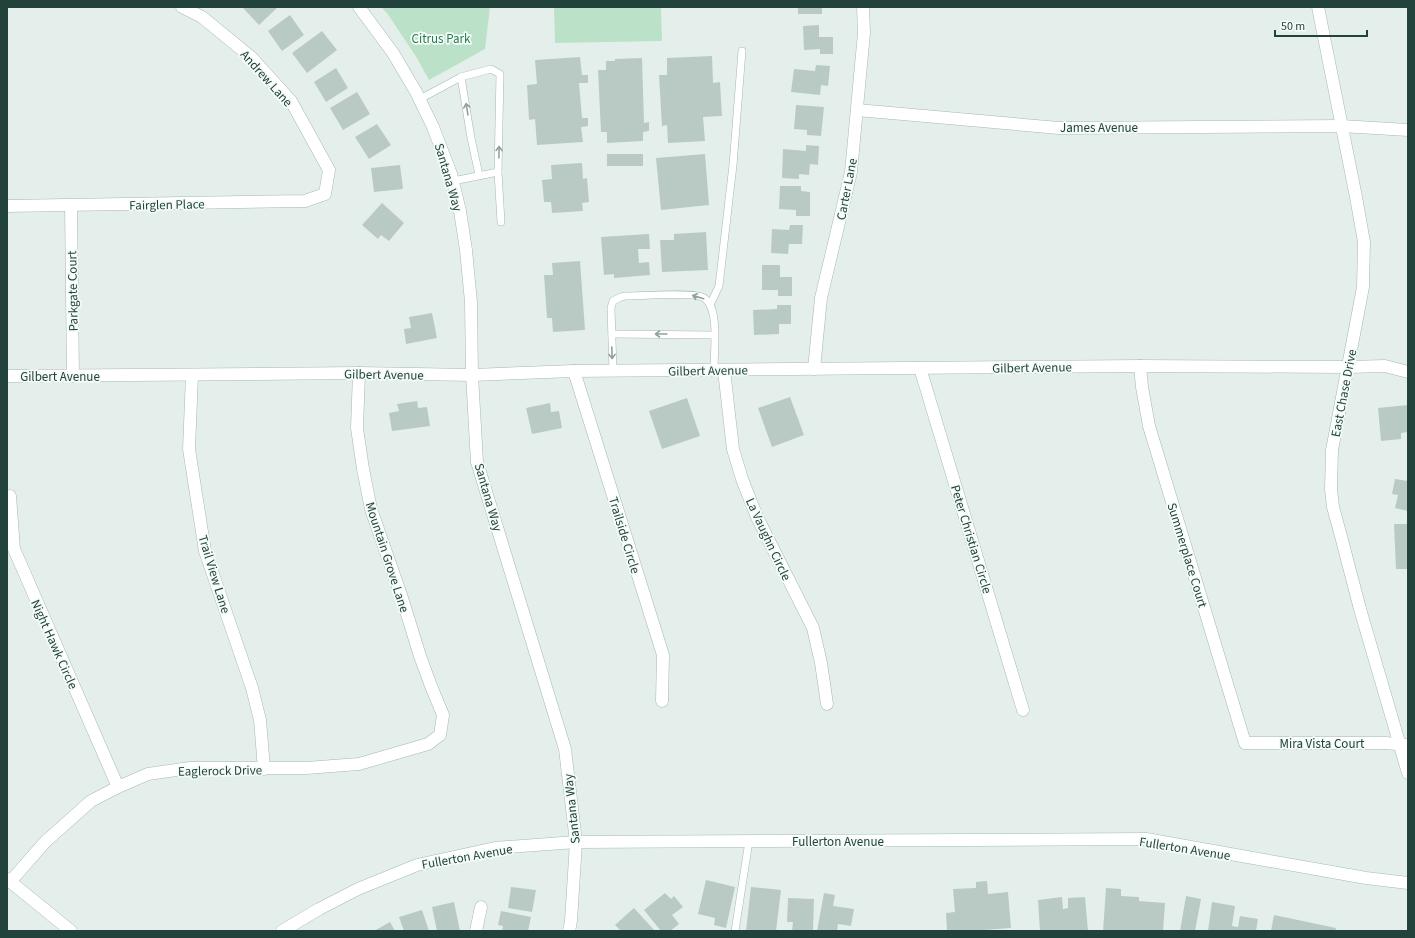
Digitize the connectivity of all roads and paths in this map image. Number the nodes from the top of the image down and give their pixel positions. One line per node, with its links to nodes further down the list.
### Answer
1 (182, 7): 14 (street, Andrew Lane)
2 (360, 7): 7 (street, Santana Way)
3 (863, 7): 8 (street, Carter Lane)
4 (1318, 7): 9 (street, East Chase Drive)
5 (742, 51): 18 (lane)
6 (461, 77): 7 (lane); 11 (lane, one-way to 6); 12 (lane, one-way to 6)
7 (420, 99): 13 (street, Santana Way)
8 (857, 110): 9 (street, James Avenue); 24 (street, Carter Lane)
9 (1341, 126): 10 (street, James Avenue); 22 (street, East Chase Drive)
10 (1408, 130)
11 (498, 172): 12 (lane); 17 (lane)
12 (479, 175): 13 (lane)
13 (453, 181): 31 (street, Santana Way)
14 (325, 194): 16 (street, Fairglen Place)
15 (7, 206): 16 (street, Fairglen Place)
16 (71, 206): 33 (street, Parkgate Court)
17 (501, 222)
18 (710, 305): 19 (lane, one-way to 19); 20 (lane)
19 (612, 334): 20 (lane, one-way to 19); 27 (lane, one-way to 27)
20 (714, 335): 25 (lane)
21 (1140, 366): 22 (street, Gilbert Avenue); 23 (street, Gilbert Avenue); 39 (street, Summerplace Court)
22 (1348, 367): 28 (street, Gilbert Avenue); 40 (street, East Chase Drive)
23 (920, 368): 24 (street, Gilbert Avenue); 37 (street, Peter Christian Circle)
24 (814, 369): 25 (street, Gilbert Avenue)
25 (719, 370): 27 (street, Gilbert Avenue); 36 (street, La Vaughn Circle)
26 (574, 371): 27 (street, Gilbert Avenue); 31 (street, Gilbert Avenue); 35 (street, Trailside Circle)
27 (613, 371)
28 (1408, 372)
29 (359, 373): 30 (street, Gilbert Avenue); 31 (street, Gilbert Avenue); 38 (street, Mountain Grove Lane)
30 (192, 375): 33 (street, Gilbert Avenue); 41 (street, Trail View Lane)
31 (472, 375): 45 (street, Santana Way)
32 (7, 376): 33 (street, Gilbert Avenue)
33 (73, 376)
34 (10, 496): 43 (street, Night Hawk Circle)
35 (662, 701)
36 (827, 704)
37 (1023, 710)
38 (440, 735): 41 (street, Eaglerock Drive)
39 (1245, 743): 40 (street, Mira Vista Court)
40 (1403, 744): 42 (street, East Chase Drive)
41 (264, 769): 43 (street, Eaglerock Drive)
42 (1408, 773)
43 (118, 787): 46 (street, Eaglerock Drive)
44 (749, 841): 45 (street, Fullerton Avenue); 47 (street, Fullerton Avenue); 53 (lane)
45 (576, 842): 50 (street, Fullerton Avenue); 52 (street, Santana Way)
46 (8, 880): 49 (street)
47 (1408, 883)
48 (481, 907): 51 (street)
49 (71, 931)
50 (282, 931)
51 (476, 931)
52 (569, 931)
53 (735, 931)

